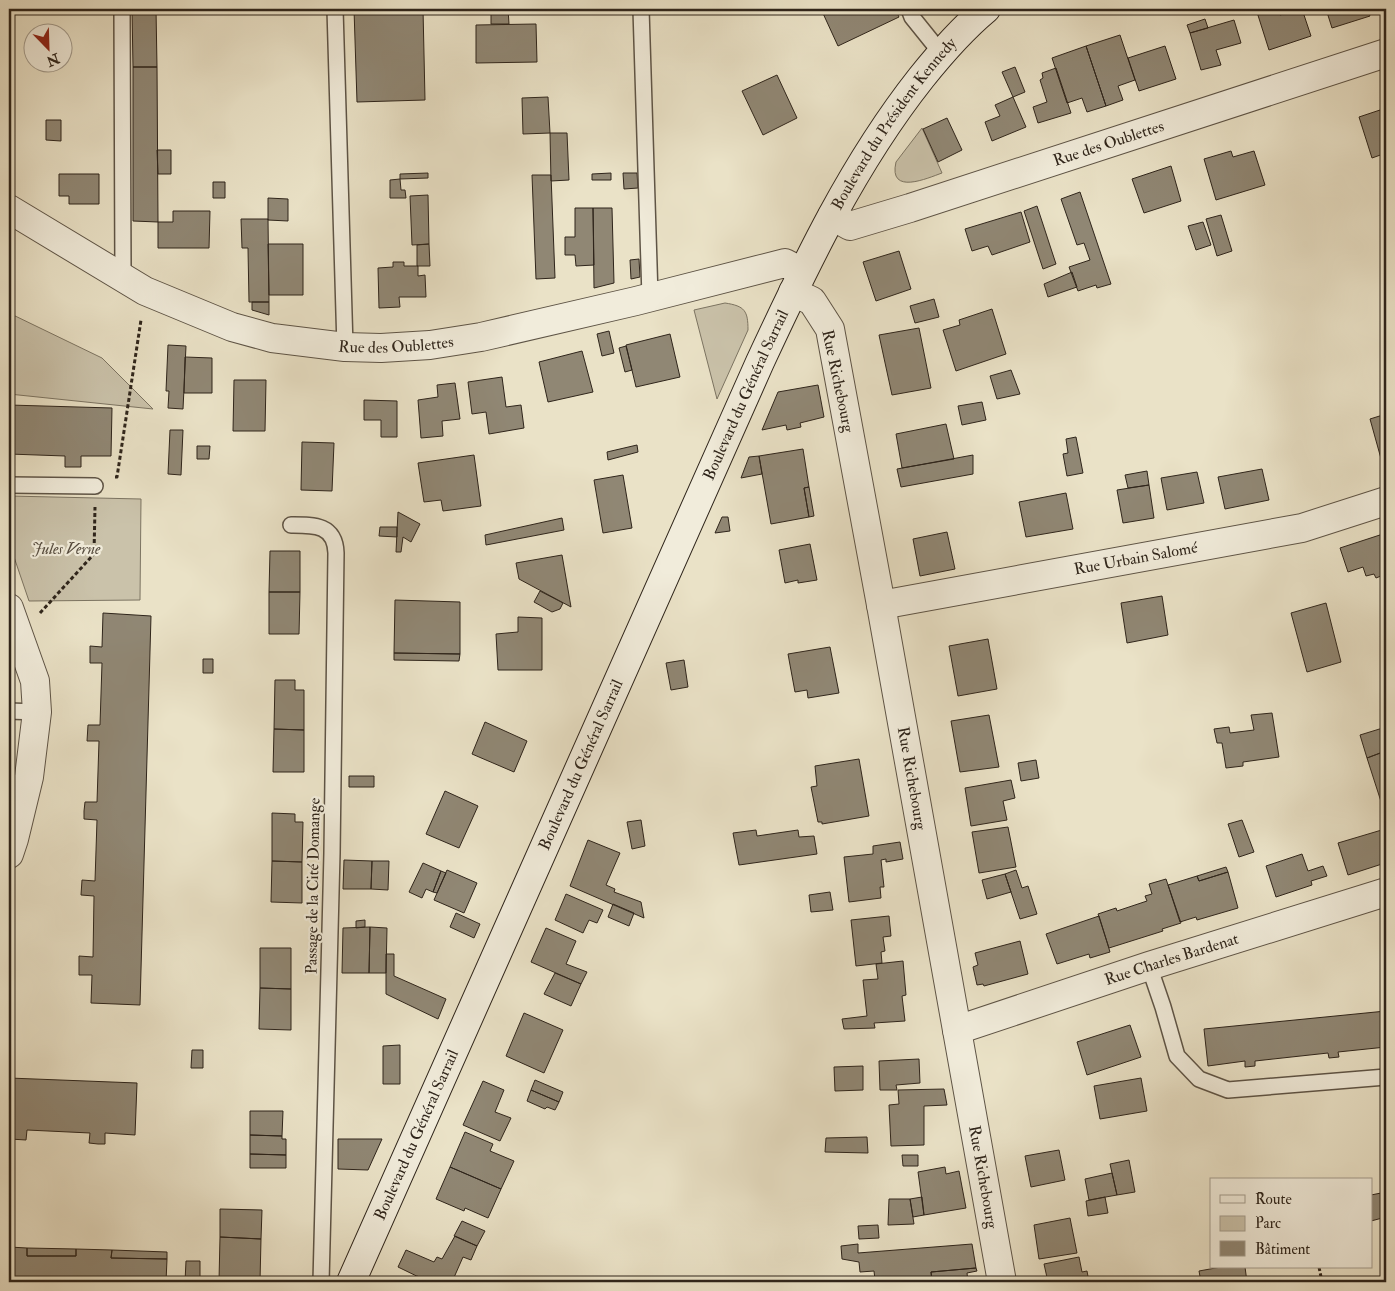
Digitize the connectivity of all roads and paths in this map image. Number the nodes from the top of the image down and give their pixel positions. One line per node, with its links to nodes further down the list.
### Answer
1 (122, 9): 11 (lane)
2 (335, 9): 13 (lane)
3 (641, 9): 12 (lane)
4 (908, 9): 6 (lane)
5 (986, 9): 6 (street, Boulevard du Président Kennedy)
6 (941, 53): 9 (street, Boulevard du Président Kennedy)
7 (1386, 53): 9 (street, Rue des Oublettes)
8 (9, 209): 11 (street, Rue des Oublettes)
9 (832, 216): 10 (street, Boulevard du Président Kennedy)
10 (803, 271): 12 (street, Rue des Oublettes); 18 (street, Rue Richebourg); 29 (street, Boulevard du Général Sarrail)
11 (123, 276): 13 (street, Rue des Oublettes)
12 (650, 297): 13 (street, Rue des Oublettes)
13 (345, 347)
14 (9, 484): 15 (lane)
15 (95, 486)
16 (1386, 501): 18 (street, Rue Urbain Salomé)
17 (291, 524): 28 (lane, Passage de la Cité Domange)
18 (882, 605): 25 (street, Rue Richebourg)
19 (9, 608): 21 (street)
20 (9, 711): 21 (lane)
21 (37, 712): 22 (street)
22 (9, 854)
23 (1386, 892): 24 (street, Rue Charles Bardenat)
24 (1150, 966): 25 (street, Rue Charles Bardenat); 26 (lane)
25 (957, 1030): 30 (street, Rue Richebourg)
26 (1386, 1077)
27 (1319, 1268): 31 (path)
28 (321, 1282)
29 (351, 1282)
30 (1002, 1282)
31 (1322, 1282)

